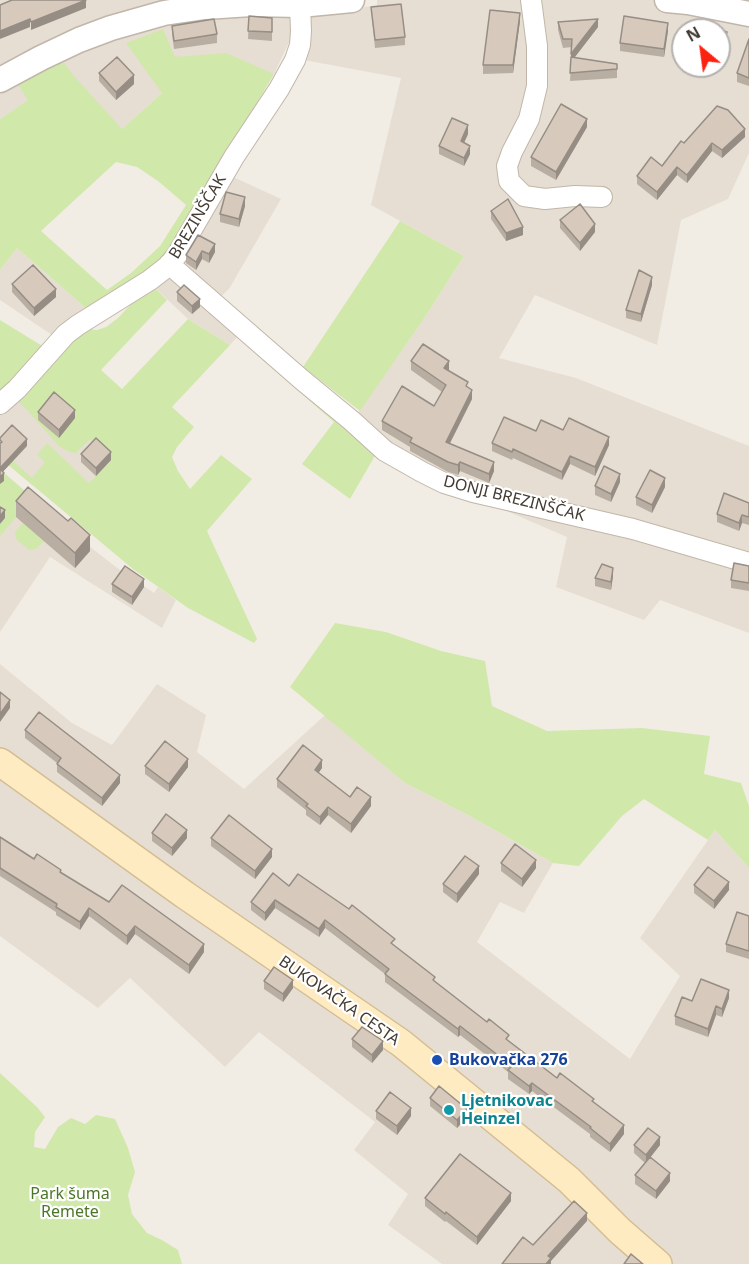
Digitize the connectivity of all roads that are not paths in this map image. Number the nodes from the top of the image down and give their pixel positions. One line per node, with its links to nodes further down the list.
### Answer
1 (352, 0): 4 (street)
2 (531, 0): 7 (street)
3 (667, 0): 5 (street)
4 (300, 5): 6 (street); 8 (street, BREZINŠČAK)
5 (749, 14)
6 (0, 80)
7 (602, 197)
8 (169, 264): 9 (street, BREZINŠČAK); 10 (street, DONJI BREZINŠČAK)
9 (0, 404)
10 (749, 563)
11 (0, 762): 12 (main road, BUKOVAČKA CESTA)
12 (658, 1264)

